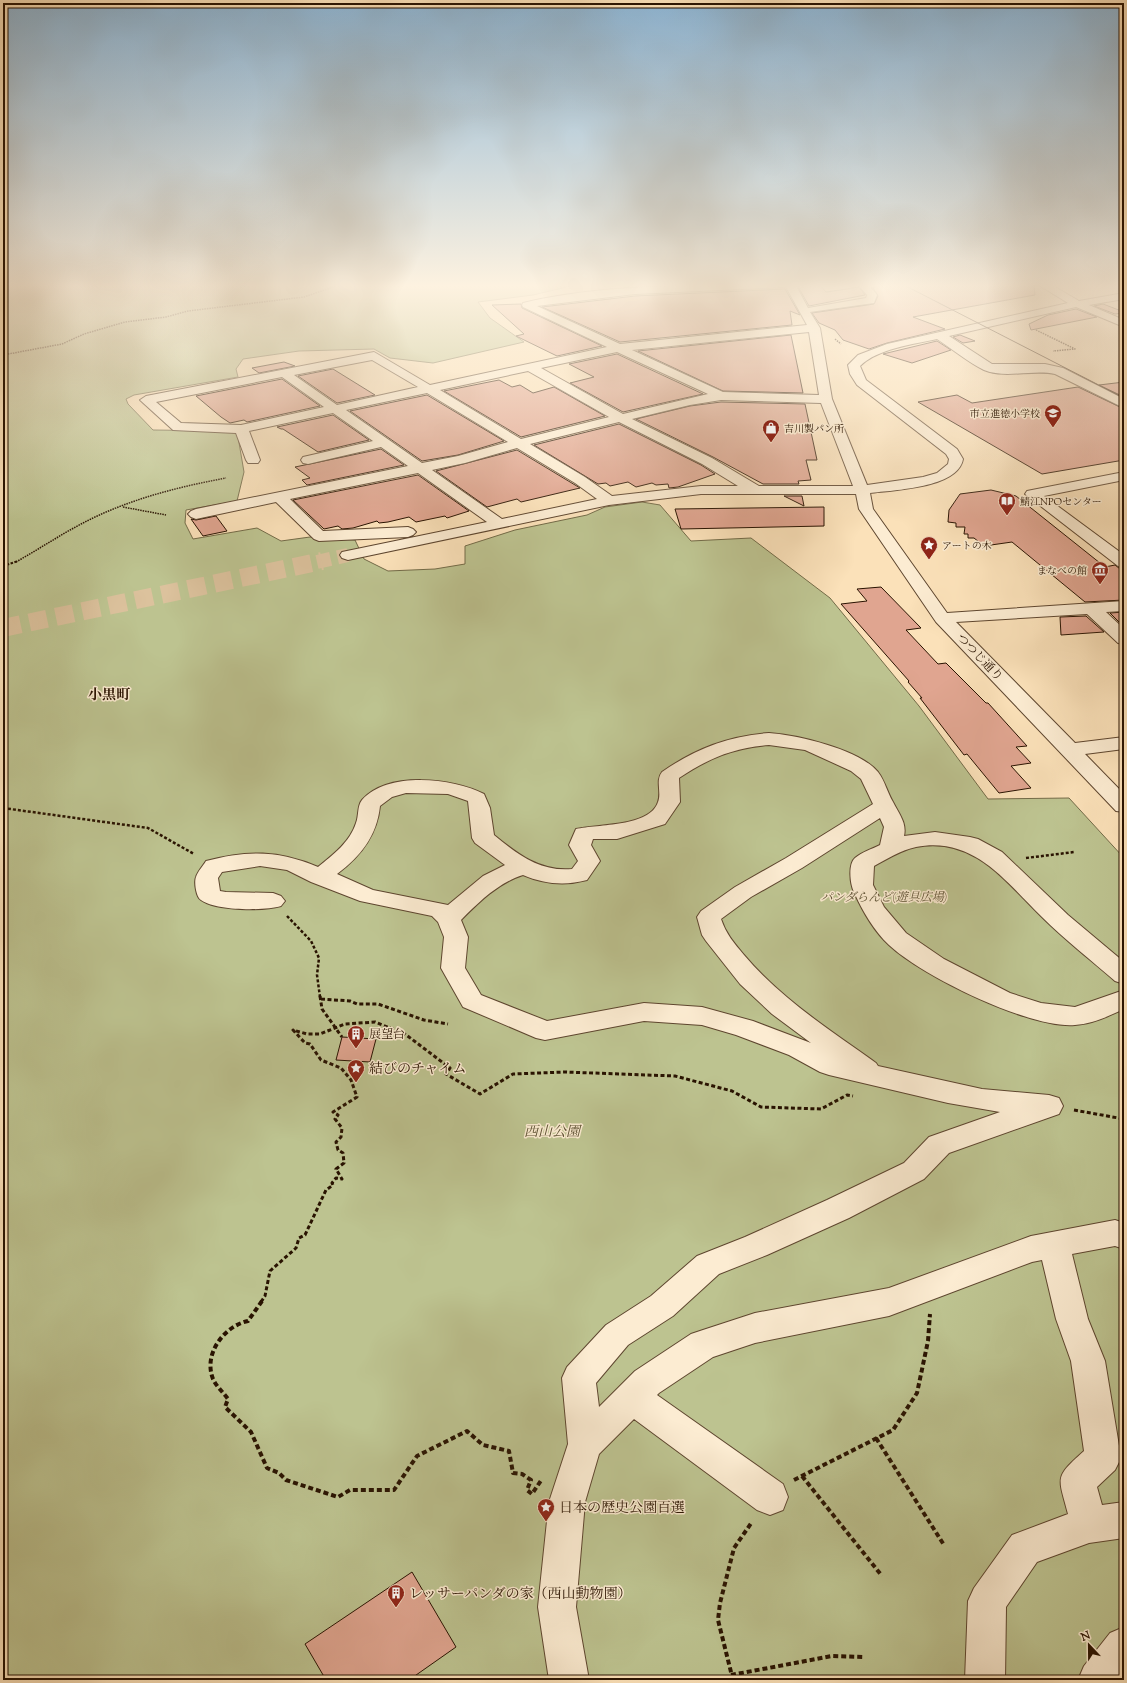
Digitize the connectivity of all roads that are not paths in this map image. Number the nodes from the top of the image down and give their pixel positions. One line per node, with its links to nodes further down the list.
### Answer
1 (341, 363): 10 (street)
2 (385, 363): 11 (street)
3 (555, 363): 9 (street)
4 (650, 363): 13 (street)
5 (820, 363): 14 (street, つつじ通り)
6 (857, 363): 26 (street)
7 (981, 363): 15 (street)
8 (1067, 363): 12 (street)
9 (531, 368): 11 (street); 17 (street)
10 (284, 374): 16 (street); 18 (street)
11 (429, 390): 16 (street); 20 (street)
12 (1124, 392)
13 (721, 396): 14 (street); 17 (street)
14 (826, 399): 26 (street, つつじ通り)
15 (1124, 404)
16 (335, 410): 18 (street); 19 (street)
17 (622, 418): 20 (street); 25 (street)
18 (241, 429): 21 (street)
19 (383, 443): 22 (street); 23 (street)
20 (520, 444): 23 (street); 28 (street)
21 (253, 460)
22 (308, 460)
23 (421, 468): 27 (street); 30 (street)
24 (1124, 476): 33 (street)
25 (756, 490): 26 (street); 28 (street)
26 (862, 490): 36 (street, つつじ通り)
27 (279, 497): 29 (street); 31 (street)
28 (608, 501): 30 (street)
29 (196, 514)
30 (500, 524): 31 (street)
31 (474, 529): 32 (street)
32 (348, 555)
33 (1124, 564)
34 (1124, 606): 35 (street)
35 (1092, 609): 36 (street); 37 (street)
36 (942, 618): 39 (street, つつじ通り)
37 (1124, 639)
38 (1124, 742): 39 (street)
39 (1071, 750): 41 (street, つつじ通り)
40 (884, 806): 42 (street); 43 (street); 49 (street)
41 (1124, 806)
42 (890, 849): 47 (street); 48 (street)
43 (523, 867): 44 (street); 46 (street)
44 (319, 877): 45 (street); 46 (street)
45 (255, 884)
46 (448, 918): 49 (street)
47 (1124, 975)
48 (1124, 999)
49 (876, 1076): 53 (street)
50 (1124, 1236): 51 (street)
51 (1054, 1245): 52 (street); 55 (street)
52 (632, 1397): 53 (street); 54 (street)
53 (582, 1452): 57 (street)
54 (770, 1497)
55 (1107, 1523): 58 (street)
56 (1124, 1647): 59 (street)
57 (569, 1680)
58 (985, 1680)
59 (1098, 1680)

